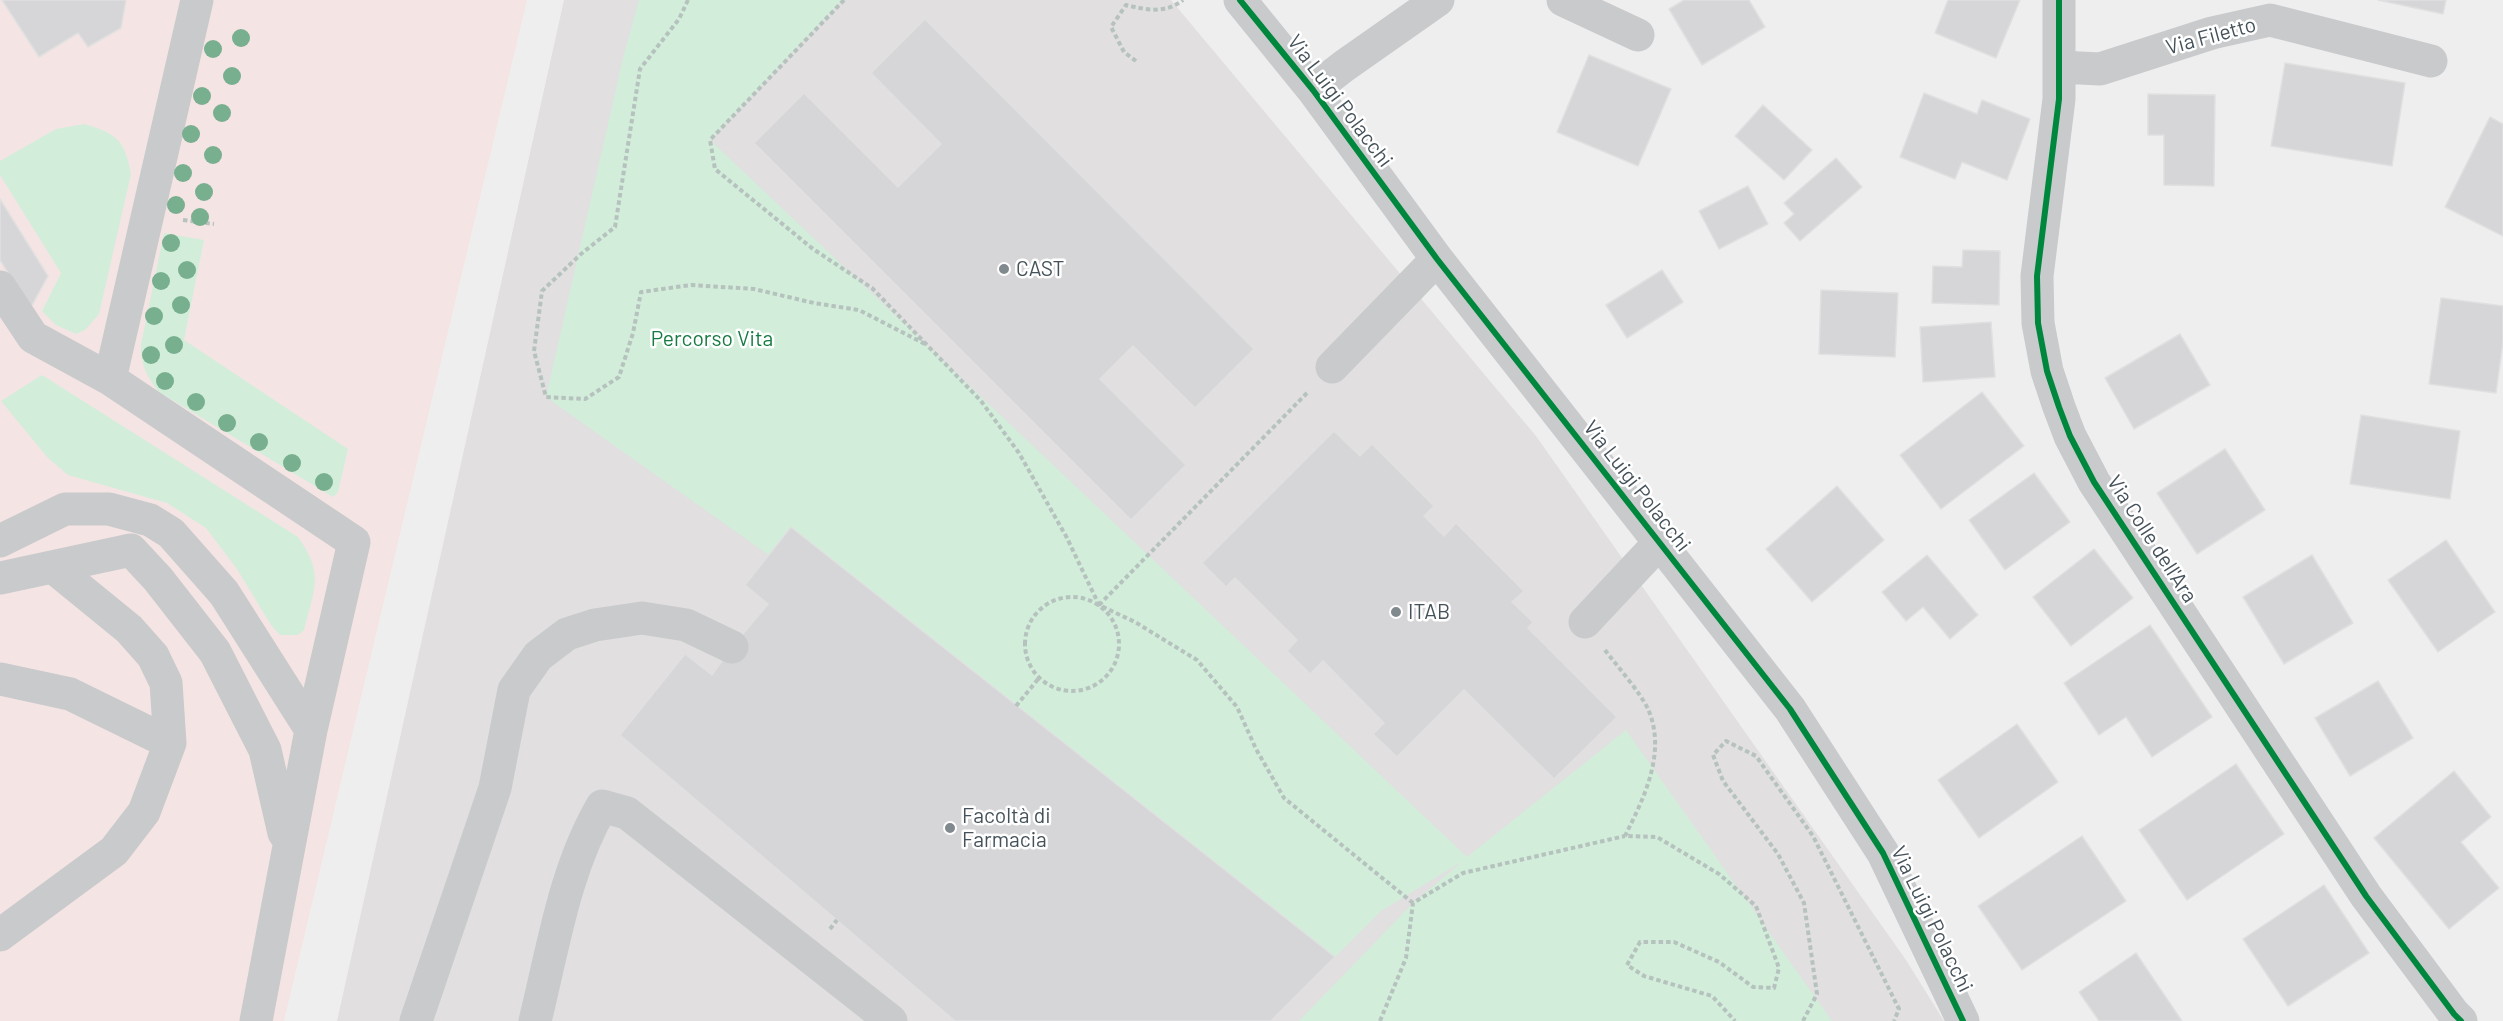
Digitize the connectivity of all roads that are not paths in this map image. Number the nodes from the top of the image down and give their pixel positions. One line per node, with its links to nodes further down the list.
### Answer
1 (197, 0): 13 (street)
2 (1240, 0): 9 (street, Via Luigi Polacchi)
3 (1438, 0): 9 (street)
4 (1563, 0): 6 (street)
5 (2059, 0): 8 (street, Via Colle dell'Ara)
6 (1638, 35)
7 (2431, 61): 8 (street, Via Filetto)
8 (2060, 67): 25 (street, Via Colle dell'Ara)
9 (1313, 90): 10 (street, Via Luigi Polacchi)
10 (1437, 259): 12 (street); 15 (street, Via Luigi Polacchi)
11 (0, 287): 13 (street)
12 (1332, 367)
13 (110, 379): 21 (street)
14 (0, 541): 21 (street)
15 (1660, 542): 18 (street); 30 (street, Via Luigi Polacchi)
16 (53, 567): 17 (street); 22 (street); 23 (street)
17 (0, 578)
18 (1585, 622)
19 (732, 647): 27 (street)
20 (0, 679): 22 (street)
21 (310, 730): 23 (street)
22 (170, 744): 24 (street)
23 (291, 841): 26 (street)
24 (0, 935)
25 (2452, 1019)
26 (255, 1021)
27 (416, 1021)
28 (535, 1021): 29 (street)
29 (891, 1021)
30 (1963, 1021)

